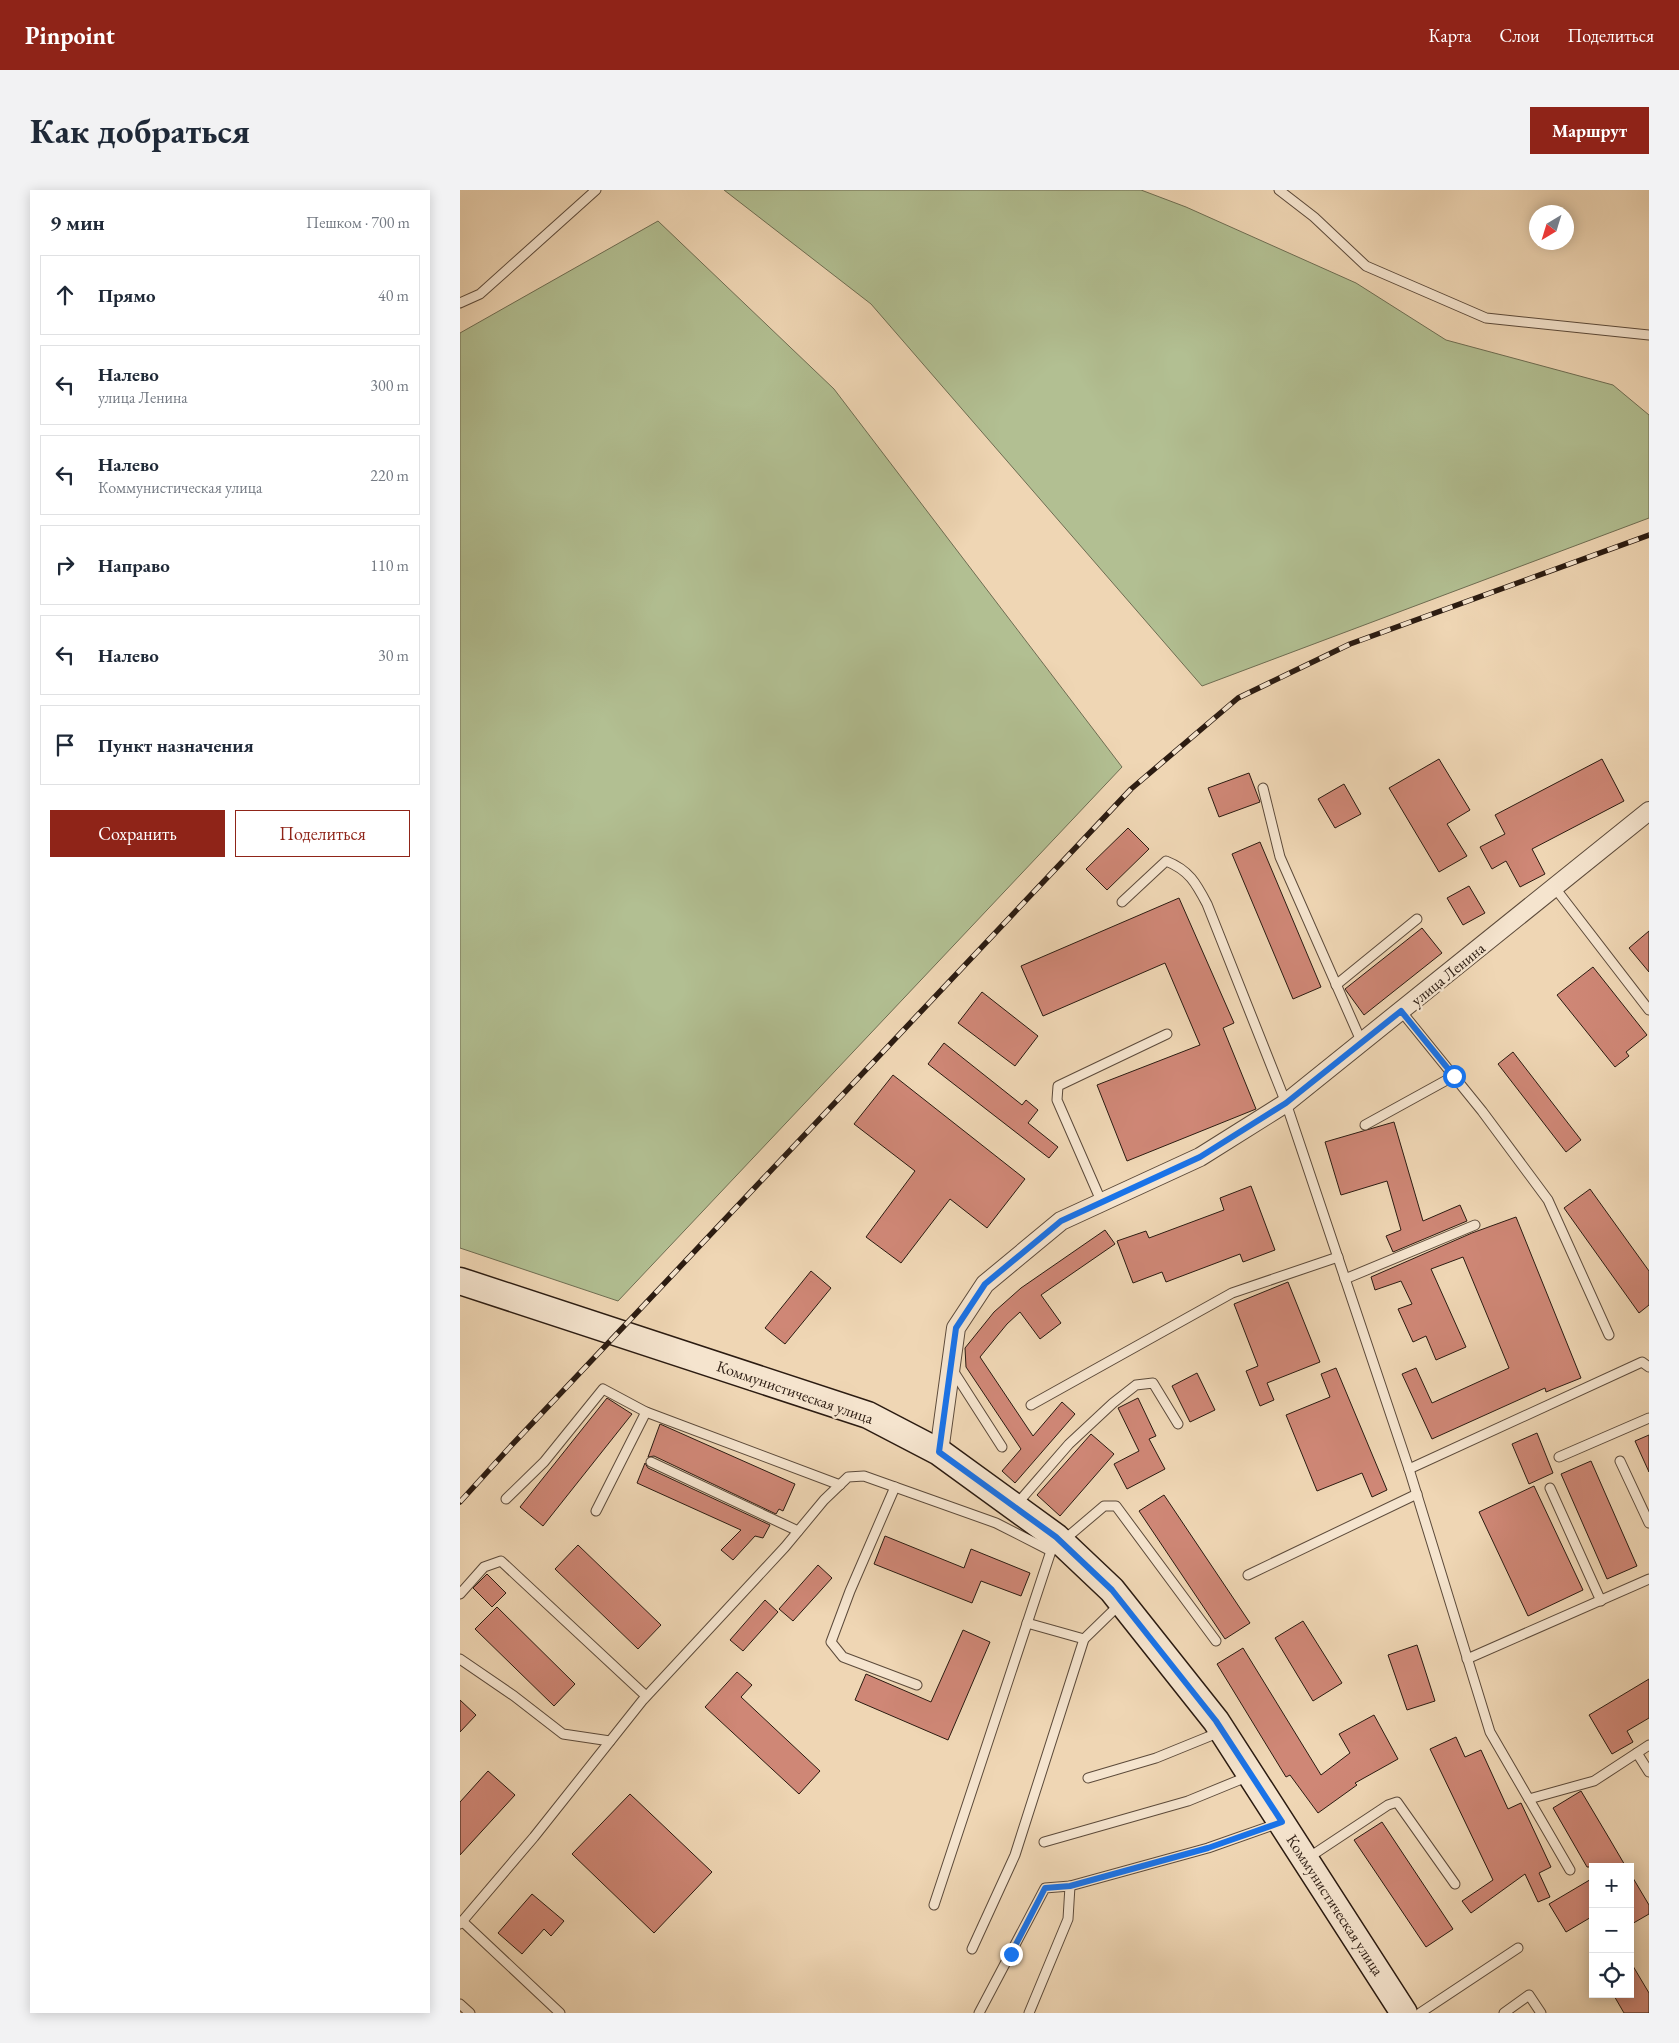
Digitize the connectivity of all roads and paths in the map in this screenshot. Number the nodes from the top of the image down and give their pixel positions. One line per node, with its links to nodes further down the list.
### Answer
1 (596, 190): 3 (lane)
2 (1279, 190): 4 (lane)
3 (460, 303)
4 (1649, 335)
5 (1263, 788): 10 (lane)
6 (1649, 811): 7 (street, улица Ленина)
7 (1555, 888): 11 (lane); 12 (street, улица Ленина)
8 (1122, 902): 16 (lane)
9 (1417, 918): 10 (lane)
10 (1336, 984): 14 (lane)
11 (1649, 1010)
12 (1401, 1011): 14 (street, улица Ленина); 15 (lane)
13 (1167, 1034): 18 (lane)
14 (1362, 1043): 16 (street, улица Ленина)
15 (1454, 1076): 17 (lane); 23 (lane)
16 (1286, 1103): 18 (street, улица Ленина); 20 (lane)
17 (1364, 1125)
18 (1102, 1202): 24 (street, улица Ленина)
19 (1475, 1225): 21 (lane)
20 (1338, 1257): 21 (lane); 26 (lane)
21 (1346, 1279): 35 (lane)
22 (460, 1281): 31 (main road, Коммунистическая улица)
23 (1609, 1335)
24 (950, 1367): 30 (lane); 31 (street, улица Ленина)
25 (1649, 1367): 35 (lane)
26 (1031, 1405)
27 (646, 1412): 36 (lane); 40 (lane); 42 (lane)
28 (1649, 1418): 32 (lane)
29 (1178, 1424): 41 (lane)
30 (1002, 1447)
31 (939, 1452): 41 (main road, Коммунистическая улица)
32 (1559, 1457)
33 (1620, 1461): 43 (lane)
34 (651, 1462): 44 (lane)
35 (1409, 1469): 39 (lane)
36 (840, 1485): 37 (lane); 44 (lane)
37 (896, 1487): 45 (lane); 56 (lane)
38 (1550, 1488): 49 (lane)
39 (1417, 1494): 46 (lane); 54 (lane)
40 (506, 1499)
41 (1014, 1507): 45 (main road, Коммунистическая улица)
42 (596, 1511)
43 (1649, 1523)
44 (798, 1531): 57 (lane)
45 (1056, 1547): 50 (main road, Коммунистическая улица); 51 (lane); 53 (lane)
46 (1248, 1575)
47 (1649, 1580): 49 (lane)
48 (460, 1594): 57 (lane)
49 (1601, 1600): 54 (lane)
50 (1122, 1602): 52 (lane); 58 (main road, Коммунистическая улица)
51 (1027, 1623): 52 (lane); 72 (lane)
52 (1084, 1639): 75 (lane)
53 (1216, 1641)
54 (1467, 1658): 65 (lane)
55 (460, 1659): 59 (lane)
56 (917, 1685)
57 (646, 1696): 59 (lane)
58 (1223, 1731): 63 (main road, Коммунистическая улица); 64 (lane)
59 (610, 1741): 73 (lane)
60 (1649, 1745): 61 (lane)
61 (1637, 1753): 62 (lane); 65 (lane)
62 (1649, 1772)
63 (1251, 1775): 66 (main road, Коммунистическая улица); 67 (lane)
64 (1088, 1778)
65 (1529, 1799): 69 (lane)
66 (1282, 1822): 68 (main road, Коммунистическая улица); 71 (lane)
67 (1044, 1842)
68 (1305, 1860): 70 (lane); 81 (main road, Коммунистическая улица)
69 (1570, 1870)
70 (1455, 1884)
71 (1070, 1886): 79 (lane); 80 (lane)
72 (934, 1905)
73 (461, 1922): 78 (lane)
74 (1518, 1948): 82 (lane)
75 (972, 1949)
76 (460, 2004): 77 (lane)
77 (470, 2013)
78 (560, 2013)
79 (979, 2013)
80 (1029, 2013)
81 (1404, 2013)
82 (1420, 2013)
83 (1504, 2013): 84 (lane)
84 (1541, 2013)

